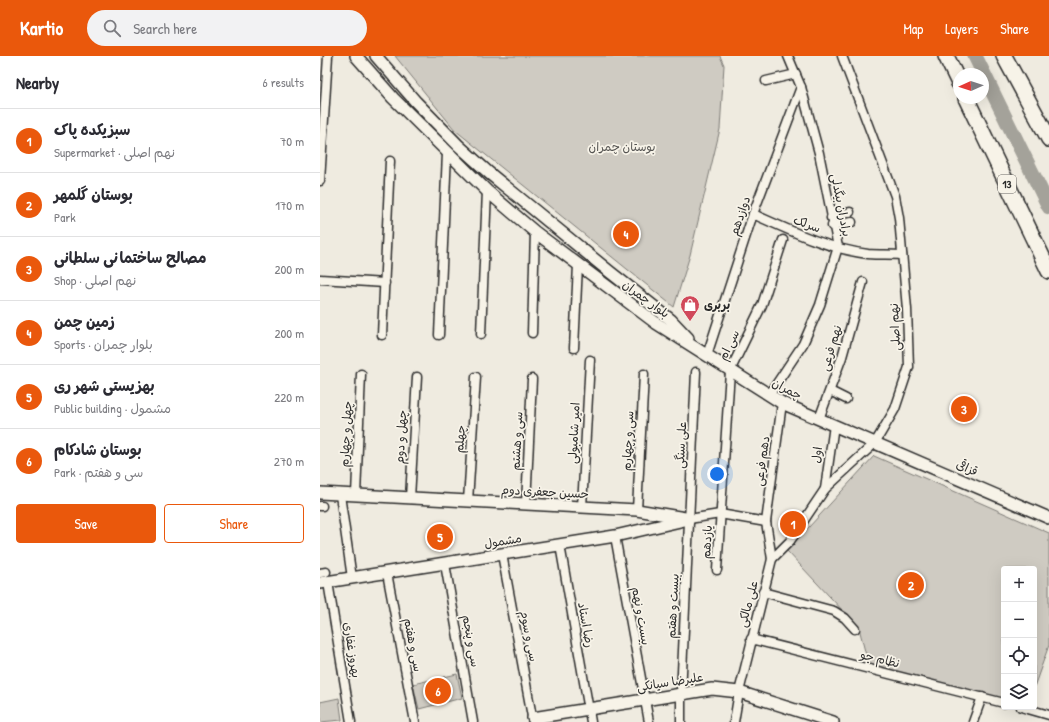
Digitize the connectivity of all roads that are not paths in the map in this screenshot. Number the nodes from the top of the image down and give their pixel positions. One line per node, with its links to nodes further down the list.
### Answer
1 (328, 56): 11 (street)
2 (356, 56): 15 (main road, بلوار چمران)
3 (376, 56): 36 (main road, بلوار چمران)
4 (788, 56): 9 (street, برادران بیگدلی)
5 (842, 56): 26 (street, نهم اصلی)
6 (946, 56): 8 (highway)
7 (1004, 56): 14 (highway)
8 (953, 71)
9 (796, 74): 10 (street); 12 (street, برادران بیگدلی)
10 (766, 81)
11 (323, 83): 17 (street)
12 (801, 87): 20 (street, دوازدهم); 21 (street, برادران بیگدلی)
13 (969, 104): 28 (highway, 13)
14 (1049, 139)
15 (447, 153): 18 (main road, بلوار چمران); 35 (street)
16 (390, 161): 31 (street)
17 (320, 181)
18 (487, 192): 23 (main road, بلوار چمران); 33 (street)
19 (850, 212): 21 (street)
20 (753, 214): 25 (street, سرلک); 38 (street, دوازدهم)
21 (831, 222): 22 (street); 25 (street, برادران بیگدلی)
22 (852, 222)
23 (535, 232): 27 (main road, بلوار چمران); 32 (street)
24 (783, 240): 40 (street, سی ام)
25 (838, 247): 26 (street, سرلک); 48 (street, برادران بیگدلی)
26 (902, 255): 53 (street, نهم اصلی)
27 (578, 265): 36 (main road, بلوار چمران); 37 (street)
28 (1049, 271)
29 (320, 279): 31 (street)
30 (863, 282): 47 (street, نهم فرعی)
31 (384, 284): 34 (street)
32 (532, 333)
33 (481, 334)
34 (382, 335)
35 (439, 335)
36 (694, 346): 38 (main road, چمران)
37 (574, 348)
38 (707, 355): 40 (main road, چمران)
39 (590, 360): 61 (street, امیر شامبولی)
40 (730, 371): 48 (main road, چمران); 63 (street, سی ام)
41 (696, 372): 65 (street, علی سنگی)
42 (361, 374): 57 (street, چهل و چهارم)
43 (644, 374): 62 (street, سی و چهارم)
44 (417, 377): 58 (street, چهل و دوم)
45 (476, 378): 59 (street, چهلم)
46 (532, 379): 60 (street, سی و هشتم)
47 (830, 391): 49 (street); 51 (street, نهم فرعی)
48 (769, 395): 50 (main road, چمران)
49 (846, 399)
50 (782, 403): 51 (main road, چمران); 66 (street, دهم فرعی)
51 (820, 419): 52 (main road, چمران)
52 (834, 425): 53 (main road, چمران); 54 (street, اول)
53 (875, 443): 54 (street, نهم اصلی); 64 (main road, قزاقی)
54 (825, 489): 70 (street, نهم اصلی)
55 (320, 494): 56 (main road, حسین جعفری دوم)
56 (340, 495): 57 (main road, حسین جعفری دوم); 75 (street)
57 (356, 495): 58 (main road, حسین جعفری دوم)
58 (410, 498): 59 (main road, حسین جعفری دوم)
59 (468, 501): 60 (main road, حسین جعفری دوم)
60 (526, 504): 61 (main road, حسین جعفری دوم)
61 (582, 507): 62 (main road, حسین جعفری دوم)
62 (637, 510): 65 (main road, حسین جعفری دوم)
63 (720, 514): 65 (street, حسین جعفری دوم); 66 (street, حسین جعفری دوم); 72 (street, یازدهم)
64 (1049, 518)
65 (689, 519): 67 (main road, مشمول); 79 (street, بیست و هفتم)
66 (766, 522): 70 (street, علی مالکی)
67 (615, 536): 68 (main road, مشمول); 82 (street, بیست و نهم)
68 (560, 545): 69 (main road, مشمول); 84 (street, رضا استاد)
69 (502, 554): 71 (main road, مشمول); 87 (street, سی و سوم)
70 (772, 559): 76 (street, علی مالکی)
71 (445, 564): 73 (main road, مشمول); 90 (street, سی و پنجم)
72 (717, 570)
73 (387, 573): 75 (main road, مشمول); 89 (street, سی و هفتم)
74 (324, 578): 75 (main road, مشمول); 88 (street, بهروز غفاری)
75 (352, 578)
76 (763, 592): 77 (street); 78 (street, علی مالکی)
77 (855, 629)
78 (751, 638): 80 (street, علی مالکی); 81 (street, نظام جو)
79 (681, 694): 80 (main road, علیرضا سیانکی); 82 (main road, علیرضا سیانکی); 93 (street, بیست و هفتم)
80 (738, 695): 94 (street, علی مالکی); 95 (main road, علیرضا سیانکی)
81 (982, 697): 83 (street, نظام جو); 96 (street)
82 (644, 700): 84 (main road, علیرضا سیانکی); 92 (street, بیست و نهم)
83 (1001, 701)
84 (588, 708): 87 (main road, علیرضا سیانکی); 91 (street, رضا استاد)
85 (1033, 710): 86 (street)
86 (1049, 714)
87 (533, 720)
88 (352, 722)
89 (415, 722)
90 (473, 722)
91 (591, 722)
92 (648, 722)
93 (681, 722)
94 (734, 722)
95 (833, 722)
96 (973, 722)

